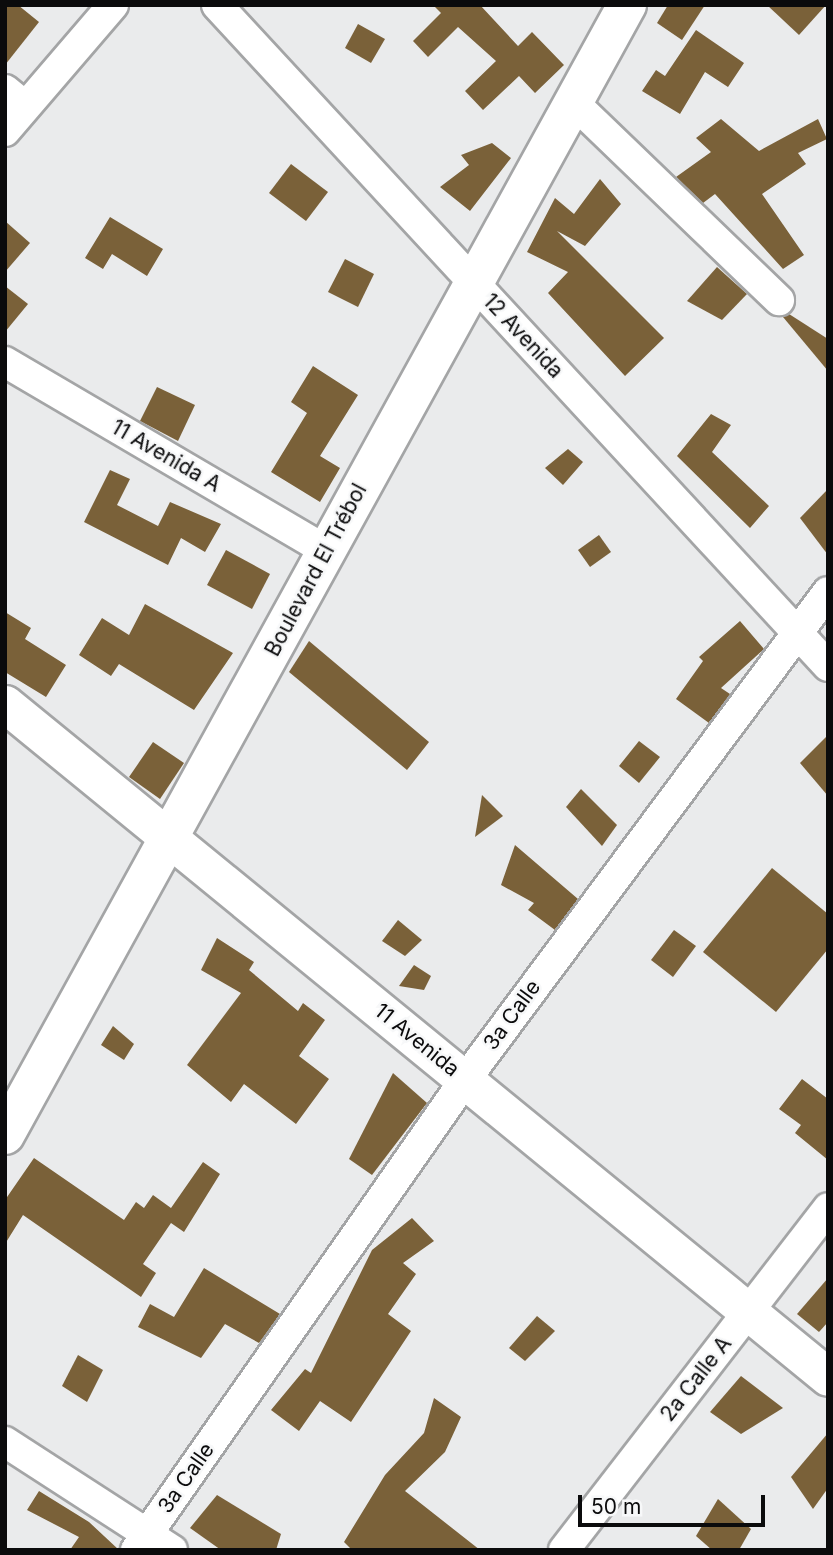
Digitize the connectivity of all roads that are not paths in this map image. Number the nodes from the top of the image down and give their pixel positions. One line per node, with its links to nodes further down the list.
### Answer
1 (113, 5): 4 (street)
2 (217, 5): 7 (street, 12 Avenida)
3 (626, 5): 5 (main road, Boulevard El Trébol)
4 (15, 98): 6 (street)
5 (573, 102): 7 (main road, Boulevard El Trébol); 8 (street)
6 (5, 131)
7 (471, 281): 10 (main road, Boulevard El Trébol); 12 (street, 12 Avenida)
8 (779, 300)
9 (5, 362): 10 (street, 11 Avenida A)
10 (326, 550): 15 (main road, Boulevard El Trébol)
11 (828, 592): 12 (street, 3a Calle)
12 (794, 630): 13 (street, 12 Avenida); 16 (street, 3a Calle)
13 (828, 666)
14 (5, 704): 15 (street, 11 Avenida)
15 (170, 839): 16 (street, 11 Avenida); 17 (main road, Boulevard El Trébol)
16 (465, 1080): 19 (street, 11 Avenida); 22 (street, 3a Calle)
17 (5, 1135)
18 (828, 1208): 19 (street, 2a Calle A)
19 (748, 1311): 20 (street, 11 Avenida); 24 (street, 2a Calle A)
20 (828, 1377)
21 (5, 1443): 22 (street)
22 (141, 1542): 23 (street)
23 (172, 1550)
24 (564, 1550)

